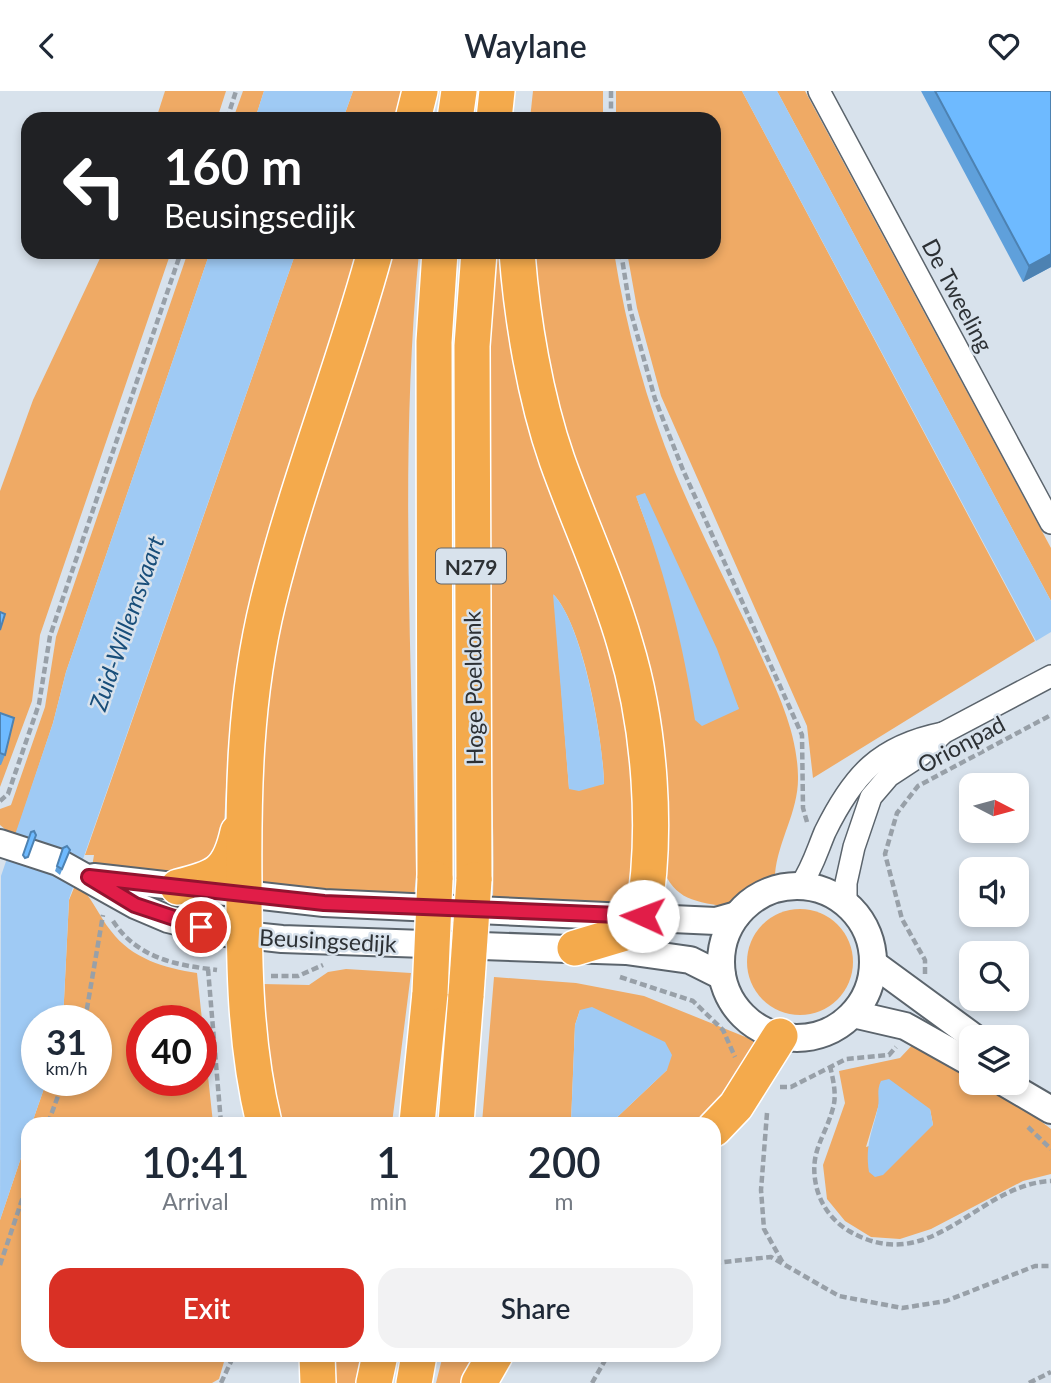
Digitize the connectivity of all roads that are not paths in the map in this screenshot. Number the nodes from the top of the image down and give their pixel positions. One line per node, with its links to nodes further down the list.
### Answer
1 (420, 91): 6 (highway)
2 (459, 91): 7 (highway)
3 (497, 91): 8 (highway)
4 (520, 91): 9 (highway)
5 (820, 91): 14 (street, De Tweeling)
6 (415, 112)
7 (456, 112)
8 (495, 112)
9 (518, 112)
10 (373, 259): 17 (highway)
11 (440, 259): 38 (highway, Hoge Poeldonk / N279, bridge)
12 (478, 259): 39 (highway, Hoge Poeldonk / N279, bridge)
13 (518, 259): 25 (highway)
14 (1051, 523)
15 (1051, 676): 16 (street)
16 (943, 733): 20 (street); 23 (street)
17 (242, 815): 21 (highway); 22 (highway)
18 (6, 845): 19 (street)
19 (89, 877): 21 (street, Beusingsedijk); 26 (street, Beusingsedijk)
20 (800, 886): 23 (street); 24 (street)
21 (178, 887): 22 (street, Beusingsedijk)
22 (244, 896): 25 (street, Beusingsedijk); 26 (highway)
23 (846, 904): 28 (street)
24 (737, 915): 25 (street, Beusingsedijk); 29 (street)
25 (643, 916): 27 (highway)
26 (243, 935): 27 (street, Beusingsedijk); 37 (highway)
27 (575, 948): 29 (street, Beusingsedijk)
28 (874, 964): 30 (street); 31 (street)
29 (722, 976): 32 (street)
30 (853, 1014): 32 (street); 33 (street)
31 (959, 1026)
32 (779, 1036): 40 (highway)
33 (959, 1056)
34 (1029, 1087): 36 (street)
35 (1025, 1095): 36 (street)
36 (1051, 1110)
37 (263, 1117)
38 (418, 1117)
39 (456, 1117)
40 (721, 1122)
41 (317, 1362): 45 (highway)
42 (378, 1362): 46 (highway)
43 (418, 1362): 47 (highway)
44 (491, 1362): 48 (highway)
45 (318, 1383)
46 (374, 1383)
47 (414, 1383)
48 (479, 1383)

